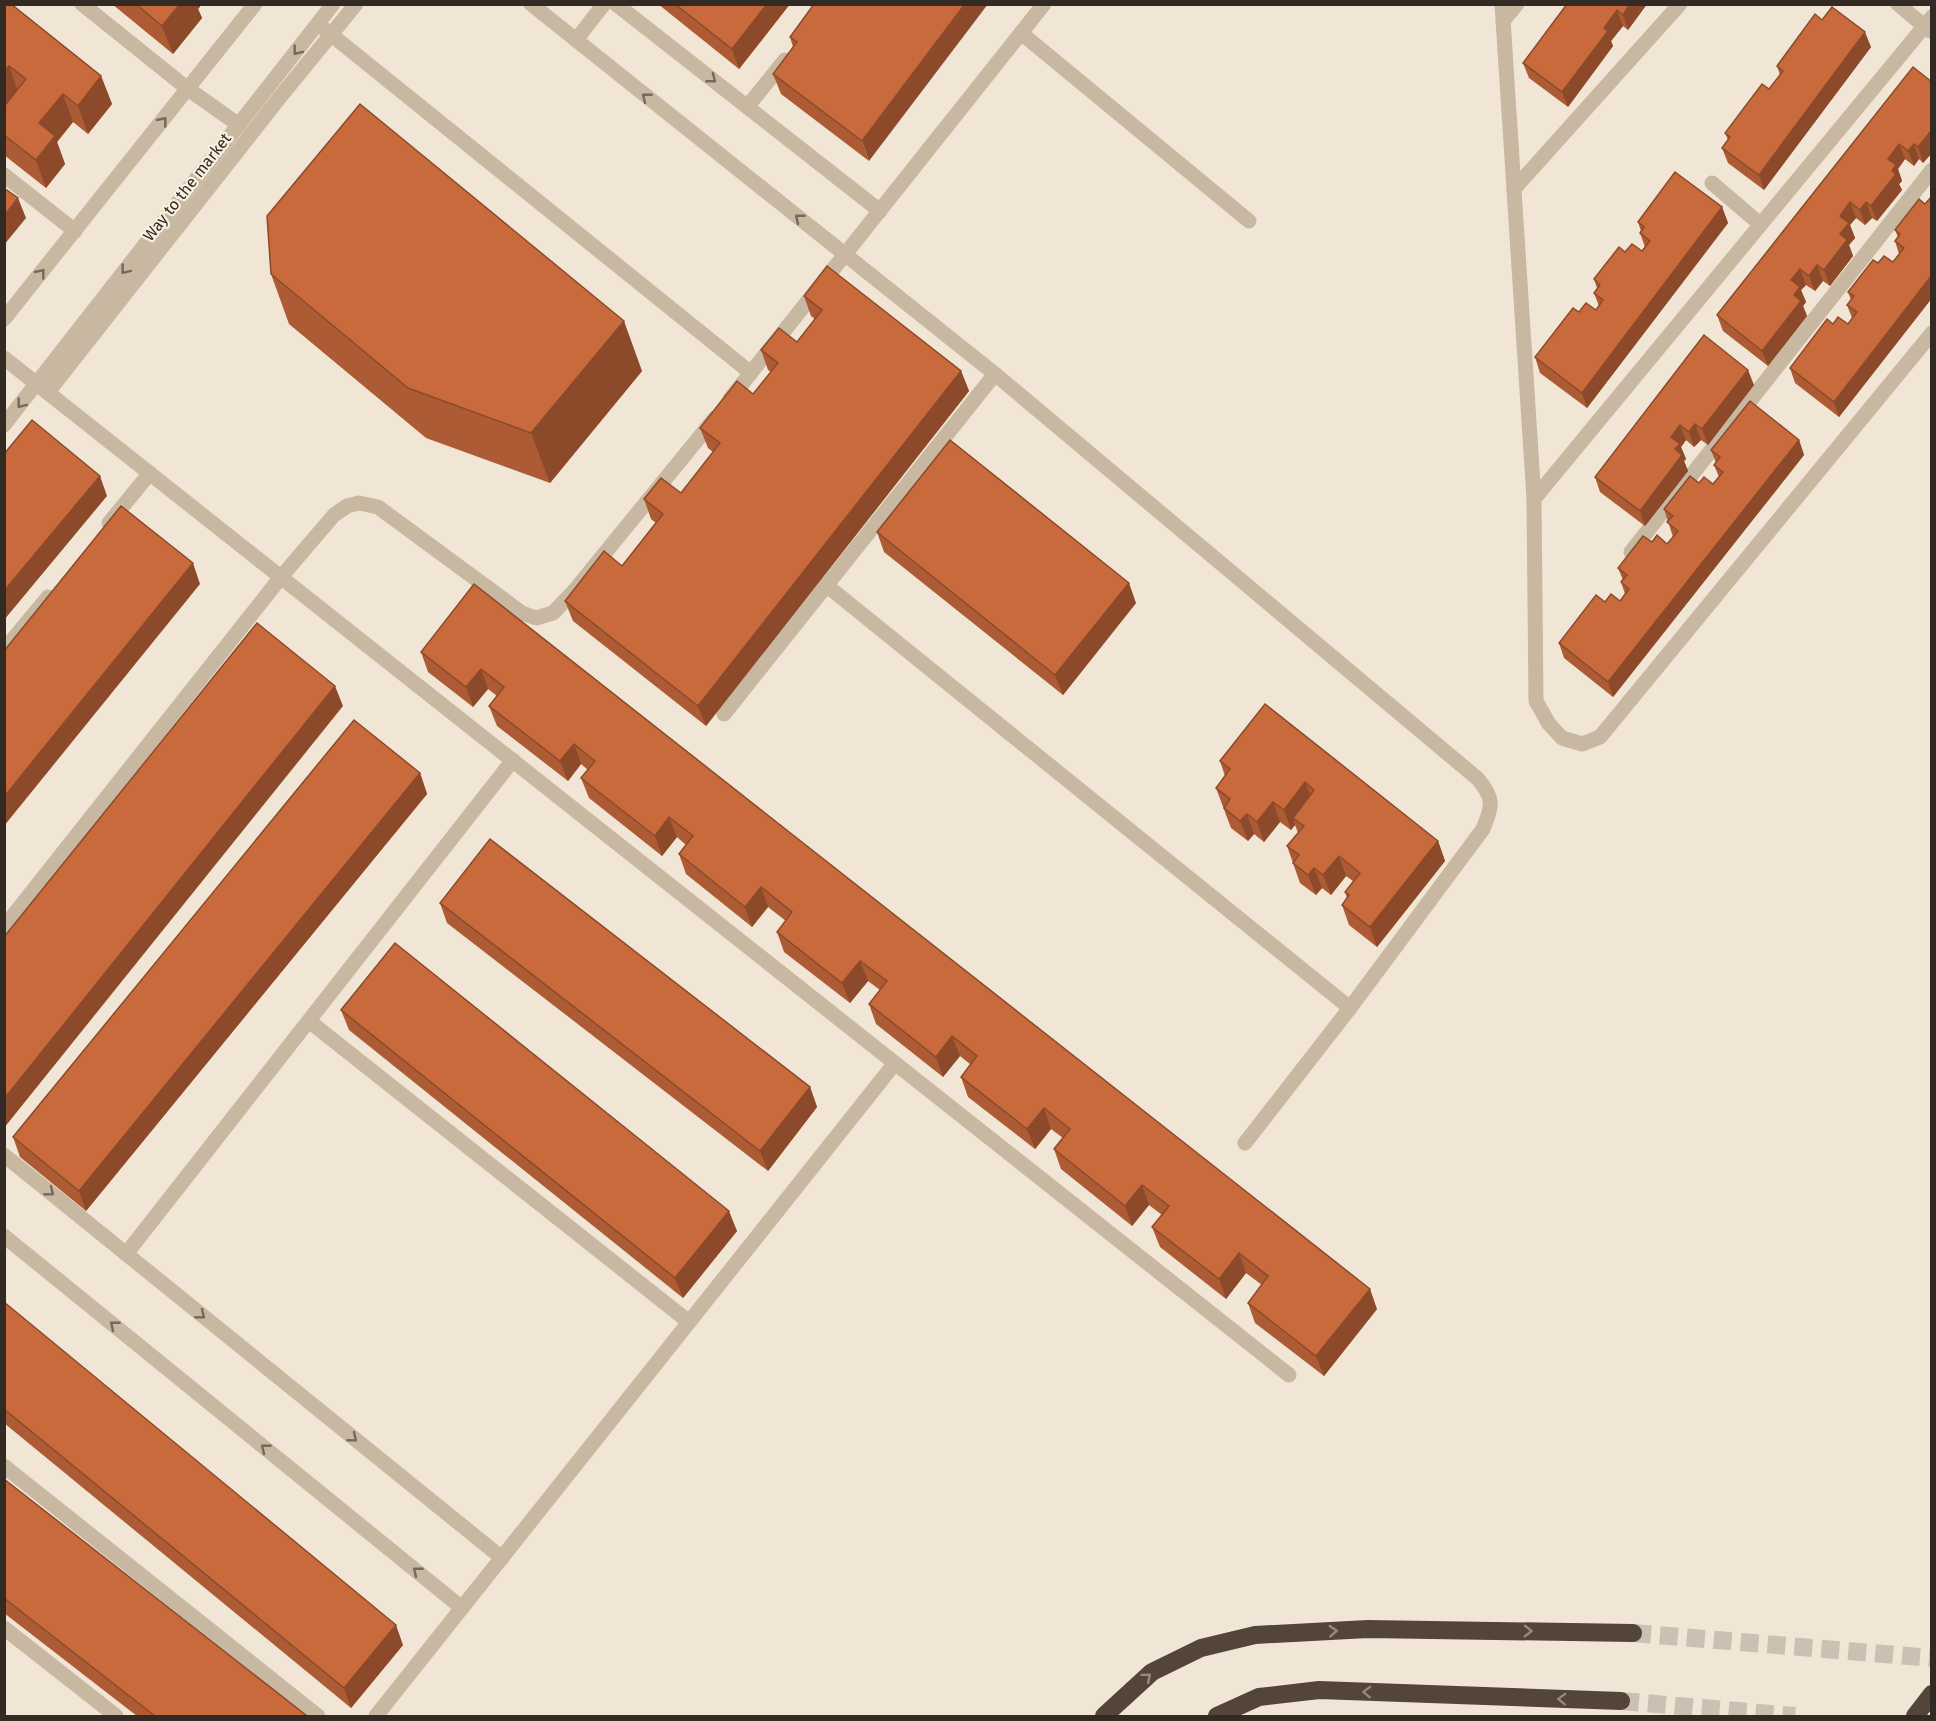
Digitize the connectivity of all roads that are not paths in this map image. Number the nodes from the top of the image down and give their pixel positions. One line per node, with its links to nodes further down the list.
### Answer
1 (82, 4): 20 (street)
2 (255, 4): 20 (street)
3 (333, 4): 14 (street)
4 (356, 4): 17 (street, Way to the market)
5 (531, 4): 18 (street)
6 (604, 4): 18 (street)
7 (616, 4): 21 (street, one-way to 21)
8 (1044, 4): 16 (street)
9 (1502, 4): 13 (street)
10 (1517, 4): 13 (street)
11 (1680, 4): 26 (street)
12 (1898, 4): 15 (street)
13 (1503, 21): 26 (street)
14 (318, 24): 17 (street); 22 (street, one-way to 22)
15 (1929, 25): 29 (street)
16 (1021, 33): 27 (street); 28 (street)
17 (331, 34): 35 (street); 37 (street, Way to the market)
18 (576, 40): 31 (street, one-way to 18)
19 (792, 51): 21 (street)
20 (188, 89): 22 (street); 30 (street, one-way to 20)
21 (747, 107): 27 (street)
22 (239, 125): 37 (street, one-way to 37)
23 (1932, 170): 42 (street)
24 (4, 175): 30 (street)
25 (1712, 183): 29 (street)
26 (1514, 189): 40 (street)
27 (880, 211): 31 (street)
28 (1249, 221)
29 (1760, 224): 40 (street)
30 (75, 231): 32 (street, one-way to 30)
31 (844, 255): 35 (street); 36 (street)
32 (4, 319)
33 (1932, 333): 40 (street)
34 (4, 357): 37 (street)
35 (751, 373): 43 (street)
36 (995, 374): 44 (street); 50 (street)
37 (42, 387): 38 (street, one-way to 38); 39 (street)
38 (4, 424)
39 (150, 473): 41 (street); 43 (street)
40 (1534, 499)
41 (99, 535)
42 (1631, 552)
43 (281, 577): 48 (street); 49 (street)
44 (826, 585): 47 (street); 50 (street)
45 (56, 588): 46 (street)
46 (4, 650)
47 (724, 714)
48 (513, 760): 51 (street); 52 (street)
49 (4, 927)
50 (1350, 1008): 53 (street)
51 (309, 1021): 56 (street); 57 (street)
52 (895, 1063): 57 (street); 58 (street)
53 (1245, 1143)
54 (4, 1155): 56 (street, one-way to 56)
55 (4, 1236): 61 (street, one-way to 55)
56 (126, 1254): 60 (street, one-way to 60)
57 (689, 1322): 60 (street)
58 (1289, 1375)
59 (4, 1466): 67 (street)
60 (502, 1558): 61 (street)
61 (462, 1608): 68 (street)
62 (4, 1628): 66 (street)
63 (1633, 1633): 69 (highway, one-way to 63)
64 (1932, 1694): 71 (highway)
65 (1621, 1701): 70 (highway, one-way to 70)
66 (116, 1716)
67 (318, 1716)
68 (376, 1716)
69 (1104, 1716)
70 (1217, 1716)
71 (1915, 1716)

